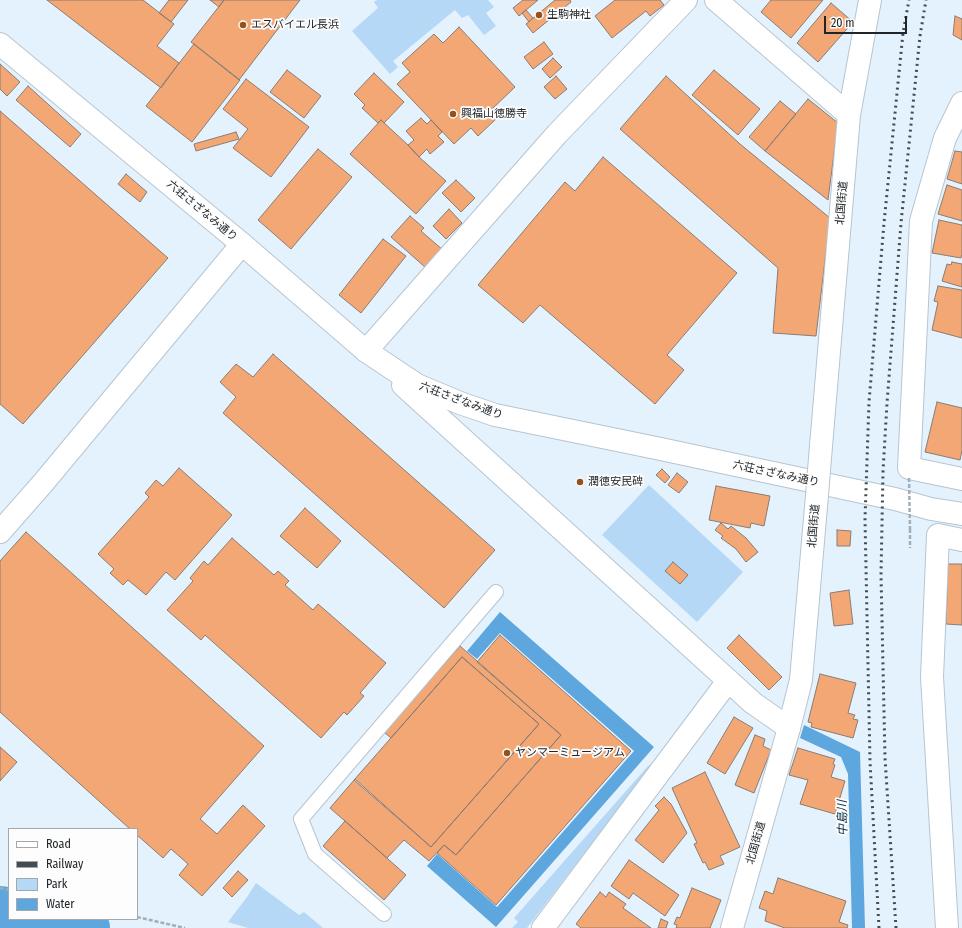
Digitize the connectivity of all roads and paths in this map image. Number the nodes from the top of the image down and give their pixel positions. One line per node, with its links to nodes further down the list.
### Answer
1 (686, 0): 9 (street)
2 (716, 0): 6 (street)
3 (870, 0): 6 (street, 北国街道)
4 (0, 44): 8 (street, 六荘さざなみ通り)
5 (962, 103): 7 (street)
6 (849, 115): 18 (street, 北国街道, bridge)
7 (957, 126): 11 (street)
8 (242, 244): 9 (street, 六荘さざなみ通り); 14 (street)
9 (368, 352): 12 (street, 六荘さざなみ通り); 17 (street)
10 (909, 478): 13 (path, bridge)
11 (962, 479)
12 (962, 514)
13 (910, 529)
14 (0, 532)
15 (962, 540): 24 (street)
16 (496, 592): 19 (lane)
17 (728, 681): 18 (street); 22 (street)
18 (789, 728): 23 (street, 北国街道)
19 (384, 914)
20 (138, 917): 21 (path)
21 (185, 928)
22 (542, 928)
23 (732, 928)
24 (947, 928)

